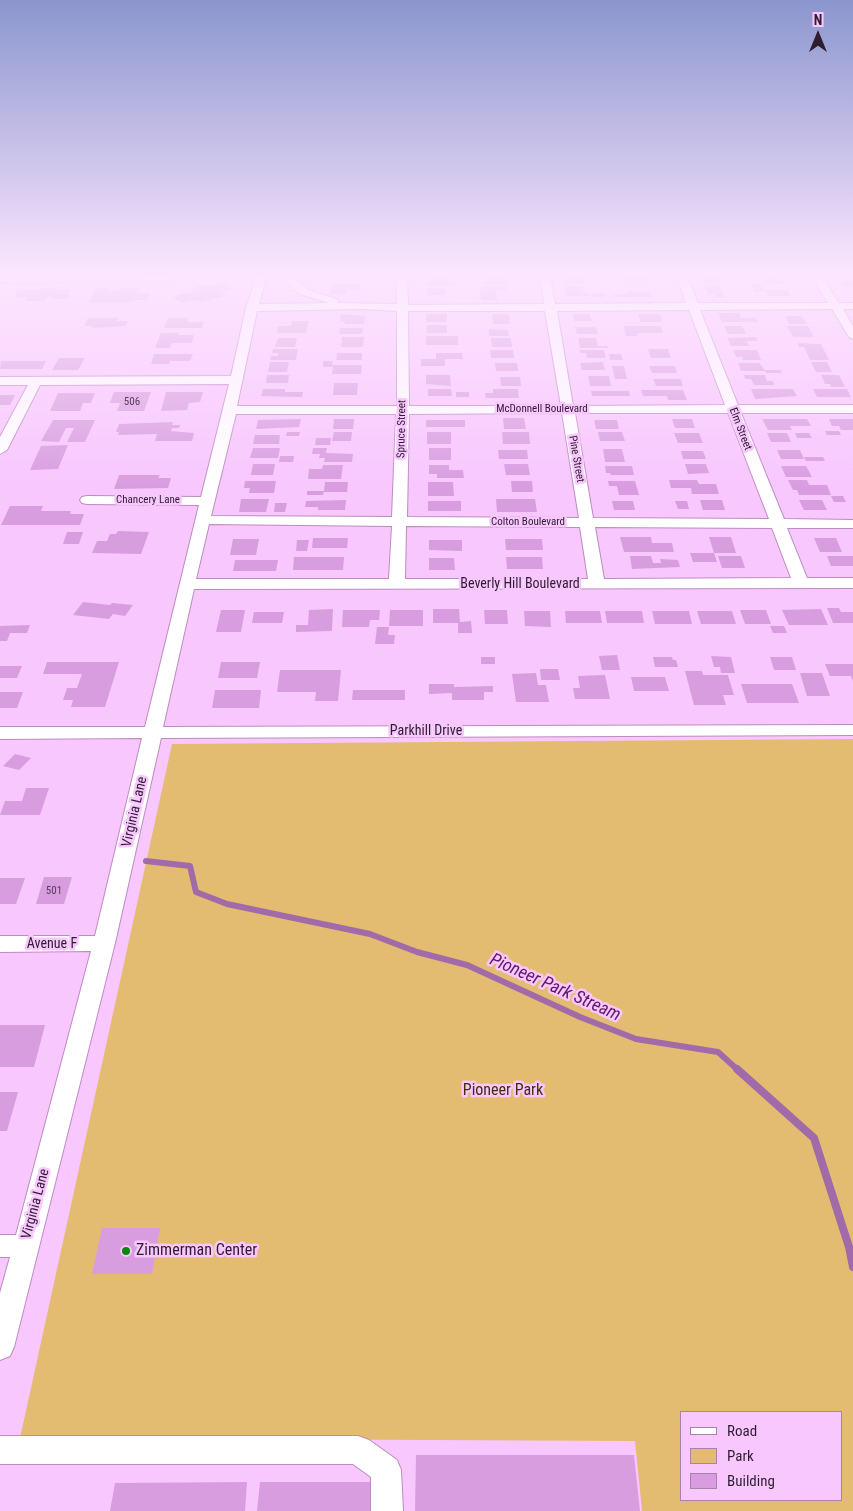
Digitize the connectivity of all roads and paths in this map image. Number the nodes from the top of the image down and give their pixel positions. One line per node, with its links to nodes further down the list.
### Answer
1 (244, 346): 6 (street, Virginia Lane)
2 (402, 346): 8 (street, Spruce Street)
3 (556, 346): 9 (street, Pine Street)
4 (708, 346): 10 (street, Elm Street)
5 (36, 380): 6 (street); 7 (street); 13 (street)
6 (237, 380): 12 (street, Virginia Lane)
7 (0, 381)
8 (403, 409): 9 (street, McDonnell Boulevard); 12 (street, McDonnell Boulevard); 17 (street, Spruce Street)
9 (567, 409): 10 (street, McDonnell Boulevard); 18 (street, Pine Street)
10 (732, 409): 11 (street, McDonnell Boulevard); 19 (street, Elm Street)
11 (853, 409)
12 (230, 410): 15 (street, Virginia Lane)
13 (0, 450)
14 (87, 500): 15 (street, Chancery Lane)
15 (209, 500): 16 (street, Virginia Lane)
16 (203, 520): 17 (street, Colton Boulevard); 24 (street, Virginia Lane)
17 (399, 521): 18 (street, Colton Boulevard); 25 (street, Spruce Street)
18 (586, 522): 19 (street, Colton Boulevard); 21 (street, Pine Street)
19 (777, 523): 20 (street, Colton Boulevard); 22 (street, Elm Street)
20 (853, 524)
21 (597, 583): 22 (street, Beverly Hill Boulevard); 25 (street, Beverly Hill Boulevard)
22 (801, 583): 23 (street, Beverly Hill Boulevard)
23 (853, 583)
24 (187, 584): 25 (street, Beverly Hill Boulevard); 27 (street, Virginia Lane)
25 (397, 584)
26 (853, 730): 27 (street, Parkhill Drive)
27 (153, 732): 28 (street, Parkhill Drive); 29 (street, Virginia Lane)
28 (0, 733)
29 (104, 943): 30 (street, Avenue F); 31 (street, Virginia Lane)
30 (0, 944)
31 (13, 1246): 32 (street, Virginia Lane)
32 (0, 1347)
33 (0, 1450): 34 (street)
34 (387, 1511)

